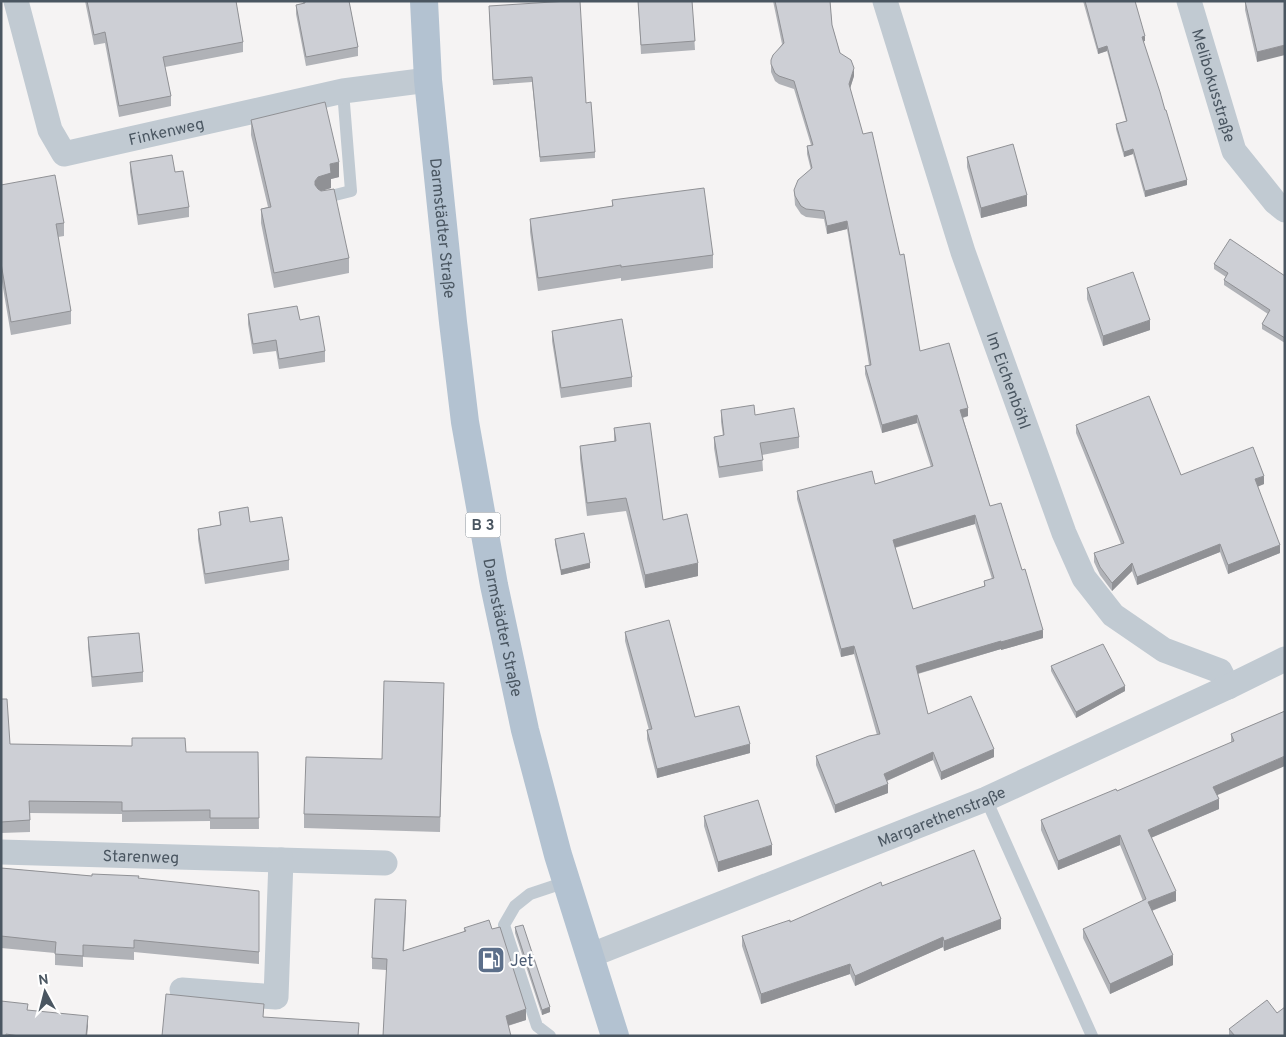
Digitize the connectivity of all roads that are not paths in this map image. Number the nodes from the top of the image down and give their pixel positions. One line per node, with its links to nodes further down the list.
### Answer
1 (16, 1): 6 (street, Finkenweg)
2 (424, 1): 5 (main road, Darmstädter Straße / B 3)
3 (885, 1): 10 (street, Im Eichenböhl)
4 (1189, 1): 8 (street, Melibokusstraße)
5 (428, 80): 6 (street, Finkenweg); 15 (main road, Darmstädter Straße / B 3)
6 (342, 91): 7 (lane)
7 (324, 198)
8 (1285, 210)
9 (1285, 659): 10 (street, Margarethenstraße)
10 (1228, 687): 11 (street, Margarethenstraße)
11 (986, 798): 16 (street, Margarethenstraße); 20 (lane)
12 (1, 852): 13 (street, Starenweg)
13 (281, 860): 14 (street, Starenweg); 17 (street)
14 (385, 863)
15 (566, 882): 16 (main road, Darmstädter Straße / B 3); 18 (lane)
16 (589, 956): 19 (main road, Darmstädter Straße / B 3)
17 (182, 990)
18 (550, 1036)
19 (615, 1036)
20 (1092, 1036)

